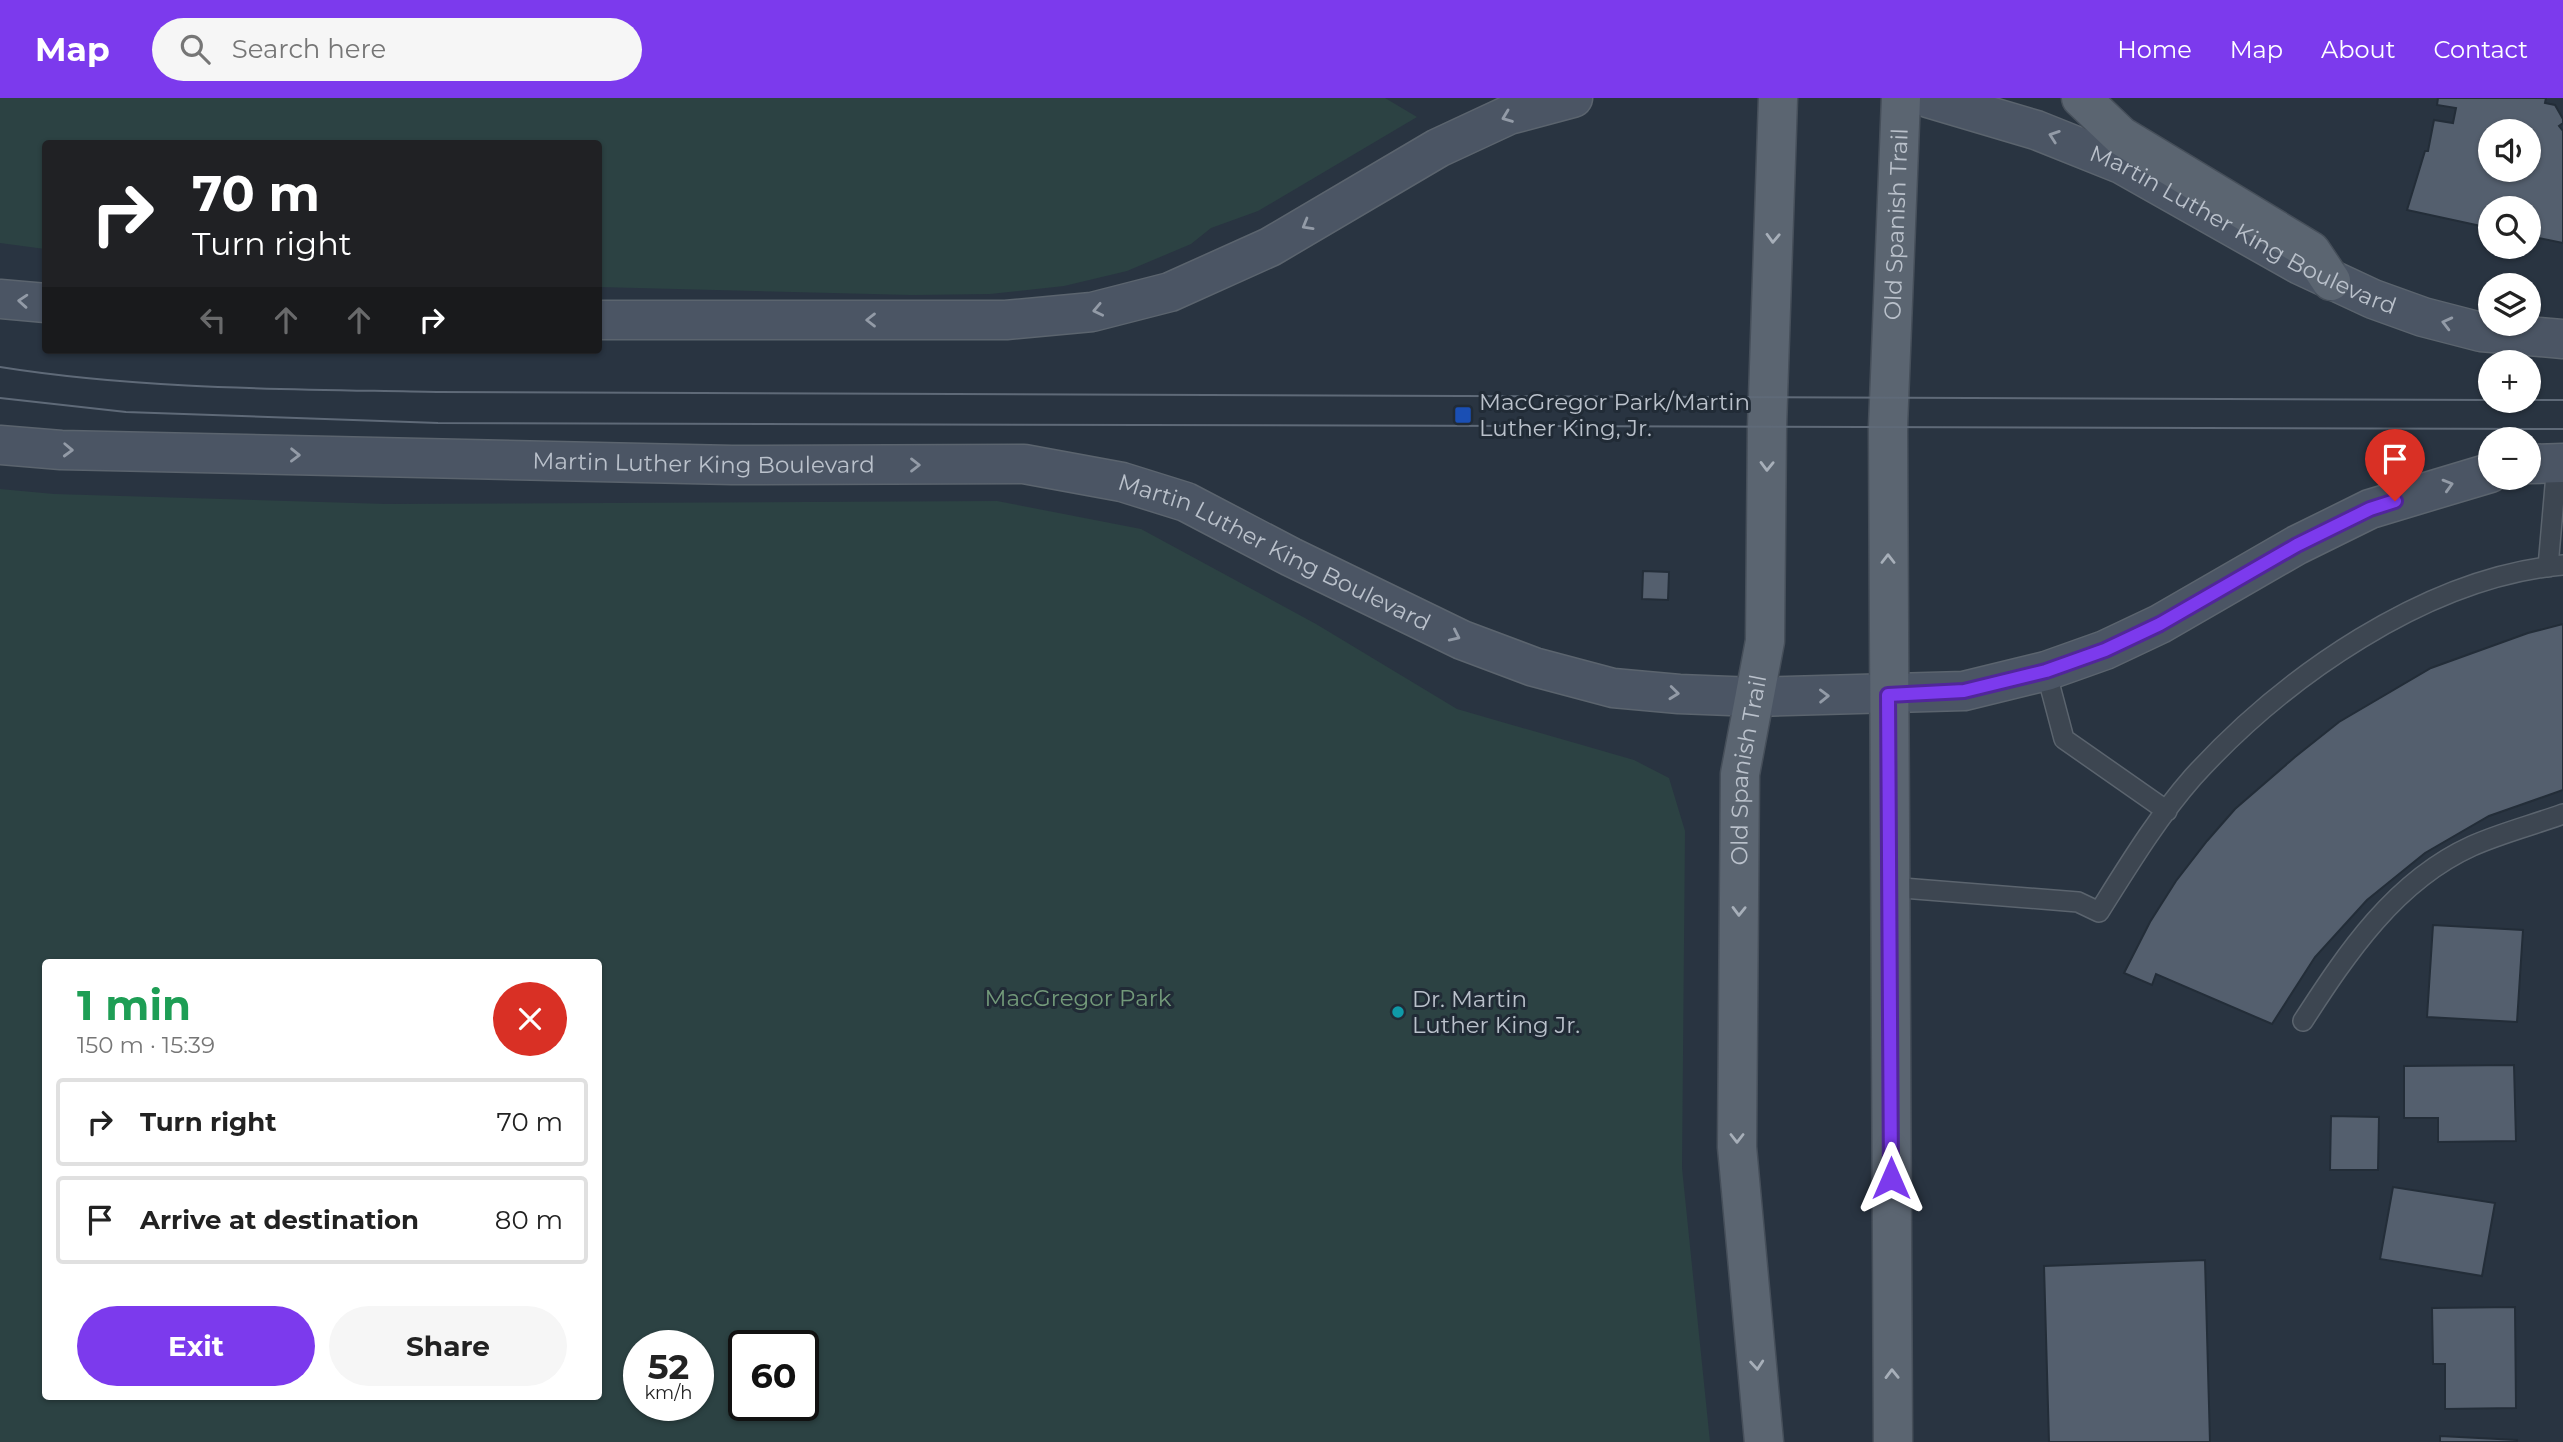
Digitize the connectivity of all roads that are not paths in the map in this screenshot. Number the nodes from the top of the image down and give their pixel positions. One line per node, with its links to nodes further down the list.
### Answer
1 (1573, 98): 9 (main road, one-way to 9)
2 (1778, 98): 17 (main road, Old Spanish Trail, one-way to 17)
3 (1901, 98): 16 (main road, Old Spanish Trail, one-way to 3)
4 (1928, 98): 6 (main road, Martin Luther King Boulevard, one-way to 4)
5 (2081, 98): 6 (main road)
6 (2332, 281): 10 (main road, Martin Luther King Boulevard, one-way to 6)
7 (0, 299): 8 (main road, one-way to 7)
8 (42, 303)
9 (602, 320)
10 (2563, 340)
11 (0, 445): 17 (main road, Martin Luther King Boulevard, one-way to 17)
12 (2550, 463): 14 (lane)
13 (2478, 477): 15 (main road, Martin Luther King Boulevard, one-way to 13)
14 (2555, 566): 18 (lane)
15 (2046, 671): 16 (main road, Martin Luther King Boulevard); 18 (lane)
16 (1888, 695): 17 (main road, Martin Luther King Boulevard, one-way to 16); 20 (main road, Old Spanish Trail)
17 (1756, 697): 22 (main road, Old Spanish Trail, one-way to 22)
18 (2167, 811): 20 (lane)
19 (2563, 814): 21 (lane)
20 (1890, 887): 23 (main road, Old Spanish Trail, one-way to 20)
21 (2303, 1021)
22 (1764, 1442)
23 (1893, 1442)

